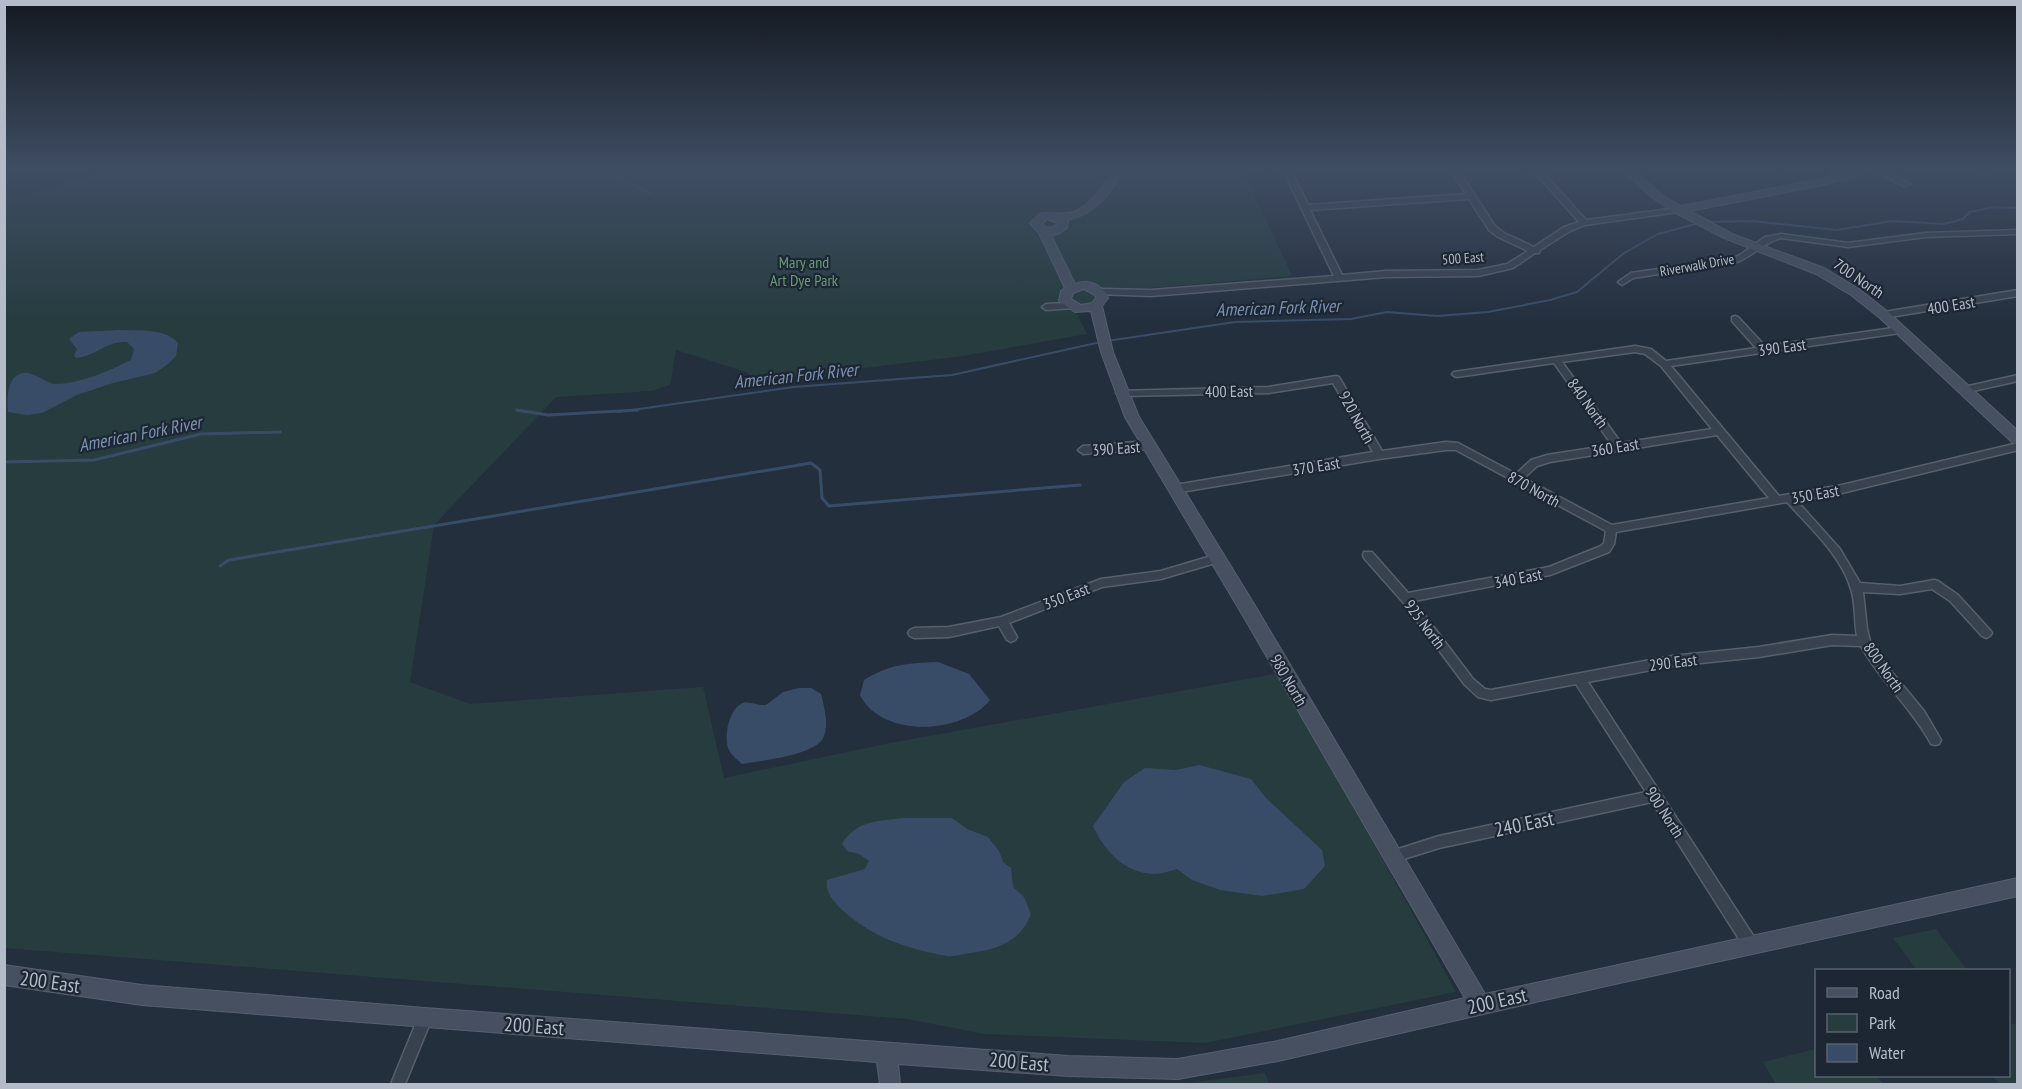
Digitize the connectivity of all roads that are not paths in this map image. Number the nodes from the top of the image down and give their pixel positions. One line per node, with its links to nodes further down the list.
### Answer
1 (1081, 219): 8 (street)
2 (1311, 219): 12 (street)
3 (1486, 219): 11 (street)
4 (1580, 219): 7 (street)
5 (1614, 219): 7 (street, 500 East)
6 (1695, 219): 10 (street, 700 North)
7 (1584, 223): 11 (street, 500 East)
8 (1060, 225): 15 (street, 980 North); 15 (street, 980 North)
9 (2018, 232): 10 (street, Riverwalk Drive)
10 (1757, 246): 13 (street, Riverwalk Drive); 16 (street, 700 North)
11 (1536, 251): 12 (street, 500 East)
12 (1339, 278): 15 (street, 500 East)
13 (1622, 282)
14 (2018, 293): 16 (street, 400 East)
15 (1083, 298): 26 (street, 980 North)
16 (1884, 315): 18 (street, 700 North)
17 (1735, 319): 19 (street)
18 (1900, 330): 19 (street, 390 East); 25 (street, 700 North)
19 (1763, 350): 21 (street, 390 East)
20 (1556, 360): 21 (street); 22 (street); 32 (street, 840 North)
21 (1664, 364): 27 (street)
22 (1457, 374)
23 (2018, 378): 25 (street)
24 (1336, 379): 26 (street, 400 East); 34 (street, 920 North)
25 (1964, 390): 28 (street, 700 North)
26 (1121, 393): 29 (street, 980 North)
27 (1720, 431): 32 (street, 360 East); 38 (street)
28 (2018, 440)
29 (1148, 445): 33 (street, 390 East); 36 (street, 980 North)
30 (2018, 446): 37 (street, 350 East)
31 (1458, 447): 34 (street, 370 East); 35 (street, 870 North)
32 (1619, 447): 35 (street, 360 East)
33 (1083, 450)
34 (1379, 455): 36 (street, 370 East)
35 (1517, 479): 39 (street, 870 North)
36 (1175, 489): 41 (street, 980 North)
37 (1790, 498): 38 (street, 350 East); 42 (street, 800 North)
38 (1778, 501): 39 (street, 350 East)
39 (1611, 529): 43 (street, 340 East)
40 (1368, 555): 43 (street, 925 North)
41 (1218, 558): 44 (street, 350 East); 53 (street, 980 North)
42 (1856, 587): 46 (street); 48 (street, 800 North)
43 (1406, 598): 50 (street, 925 North)
44 (1002, 621): 45 (street, 350 East); 47 (street)
45 (914, 633)
46 (1986, 633)
47 (1011, 637)
48 (1865, 641): 49 (street, 290 East); 51 (street, 800 North)
49 (1579, 678): 50 (street, 290 East); 52 (street, 900 North)
50 (1482, 693)
51 (1935, 740)
52 (1655, 796): 53 (street, 240 East); 55 (street, 900 North)
53 (1394, 856): 57 (street, 980 North)
54 (2018, 888): 55 (street, 200 East)
55 (1750, 945): 57 (street, 200 East)
56 (4, 975): 58 (street, 200 East)
57 (1480, 1005): 59 (street, 200 East)
58 (425, 1018): 59 (street, 200 East); 60 (street)
59 (886, 1051): 61 (street)
60 (398, 1084)
61 (890, 1084)

